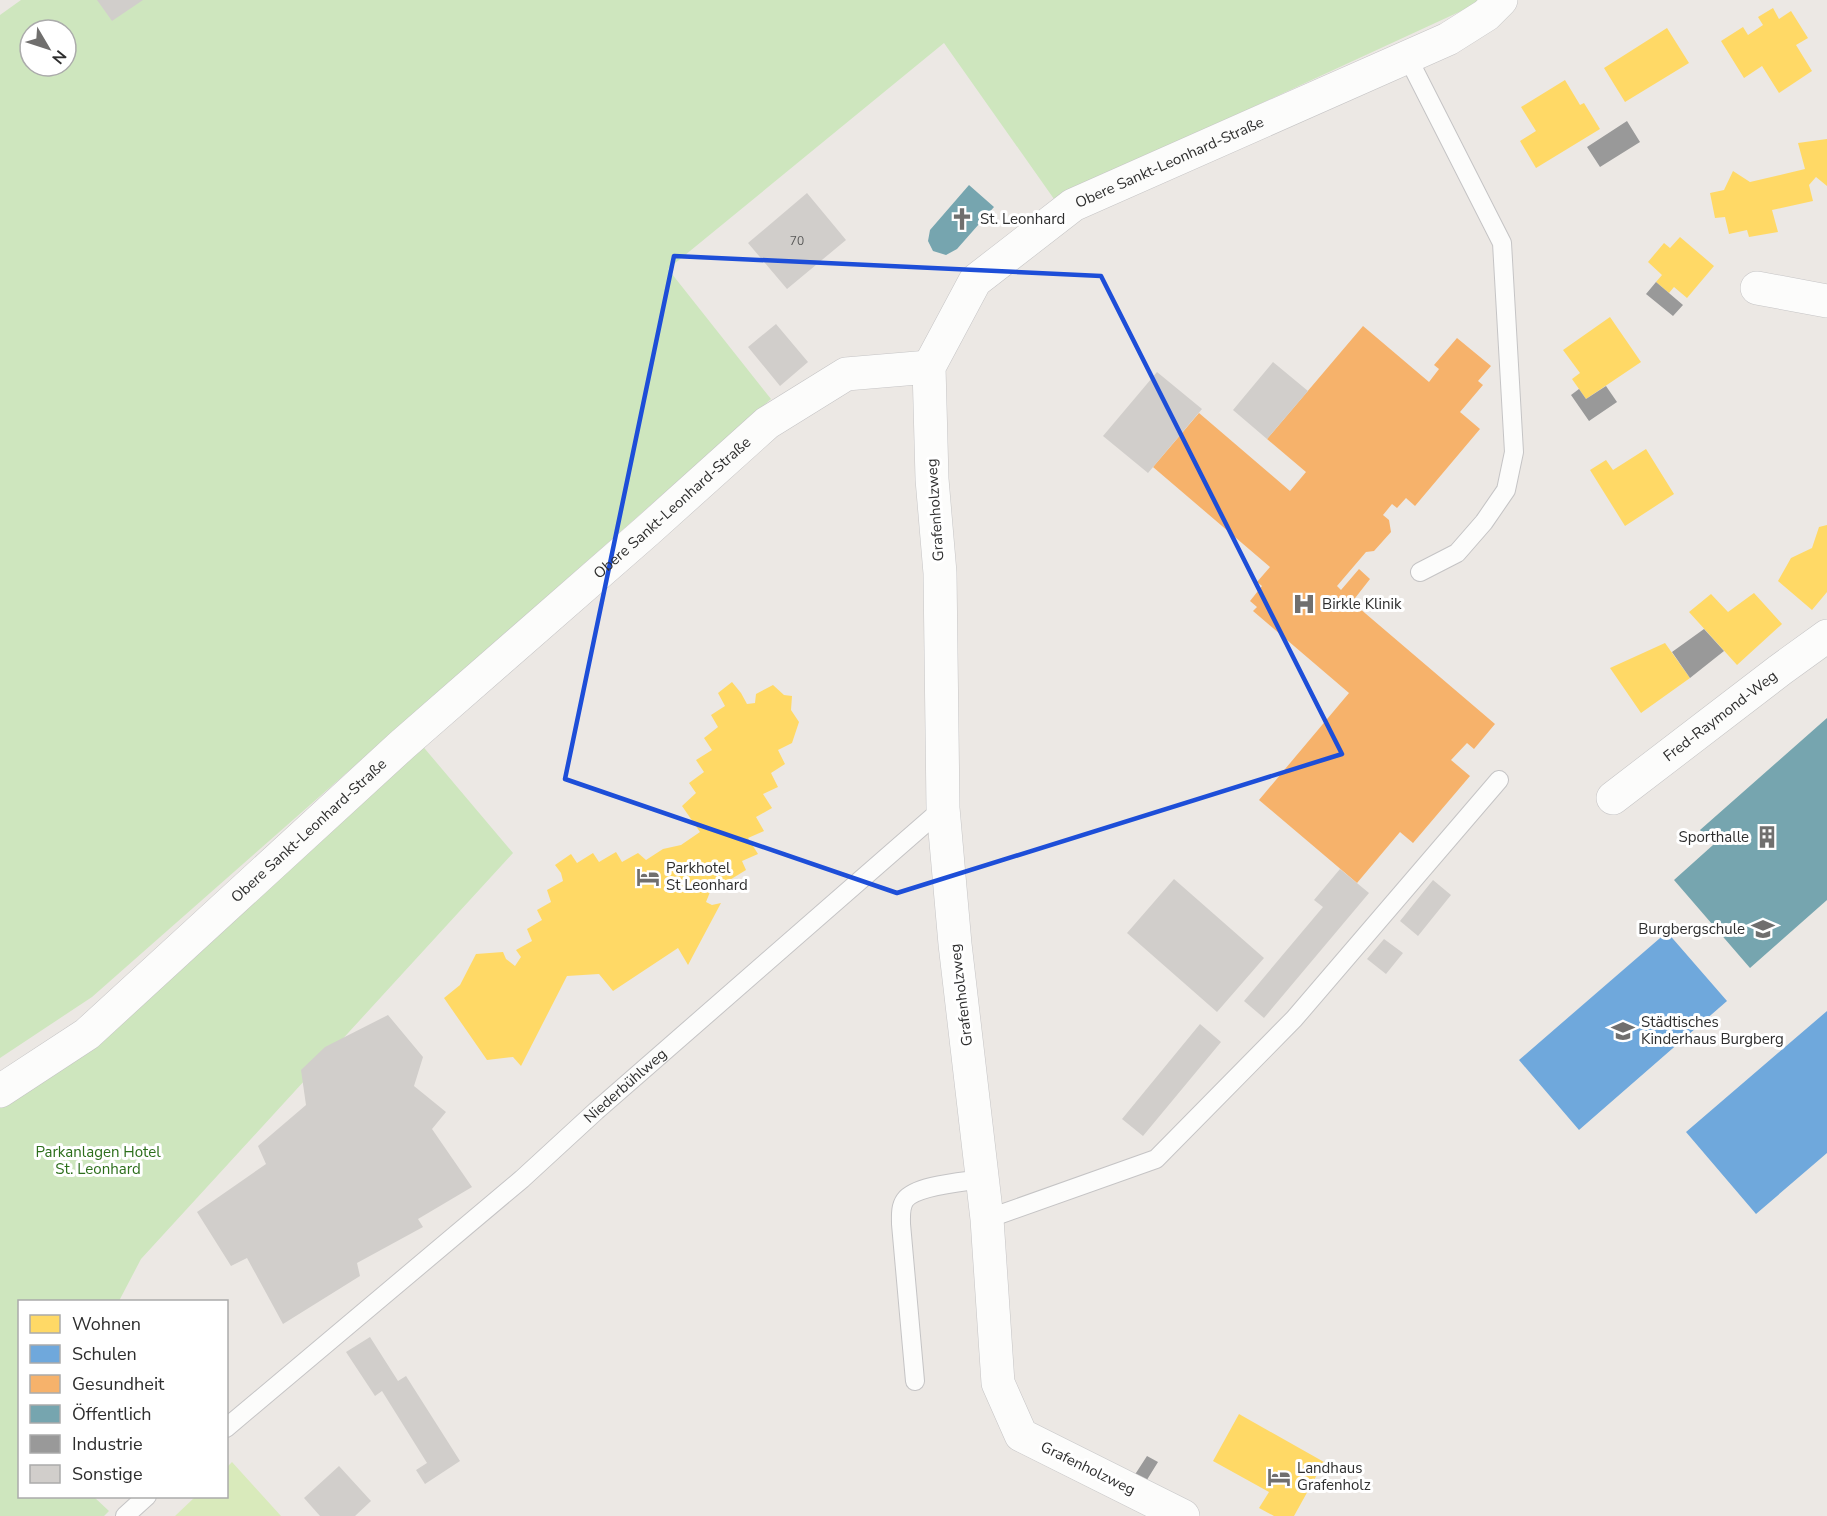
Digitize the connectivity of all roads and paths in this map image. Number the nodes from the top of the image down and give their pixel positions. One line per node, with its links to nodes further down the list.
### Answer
1 (1501, 0): 2 (street, Obere Sankt-Leonhard-Straße)
2 (1408, 58): 5 (street, Obere Sankt-Leonhard-Straße); 6 (lane)
3 (1757, 288): 4 (street)
4 (1827, 300)
5 (929, 367): 10 (street, Grafenholzweg); 11 (street, Obere Sankt-Leonhard-Straße)
6 (1420, 572)
7 (1827, 636): 9 (street, Fred-Raymond-Weg)
8 (1499, 780): 13 (lane)
9 (1613, 798)
10 (943, 808): 12 (street, Grafenholzweg); 15 (lane, Niederbühlweg)
11 (0, 1091)
12 (982, 1179): 13 (street, Grafenholzweg); 14 (lane)
13 (987, 1219): 18 (street, Grafenholzweg)
14 (915, 1381)
15 (228, 1426)
16 (146, 1498): 17 (lane)
17 (125, 1516)
18 (1183, 1516)

